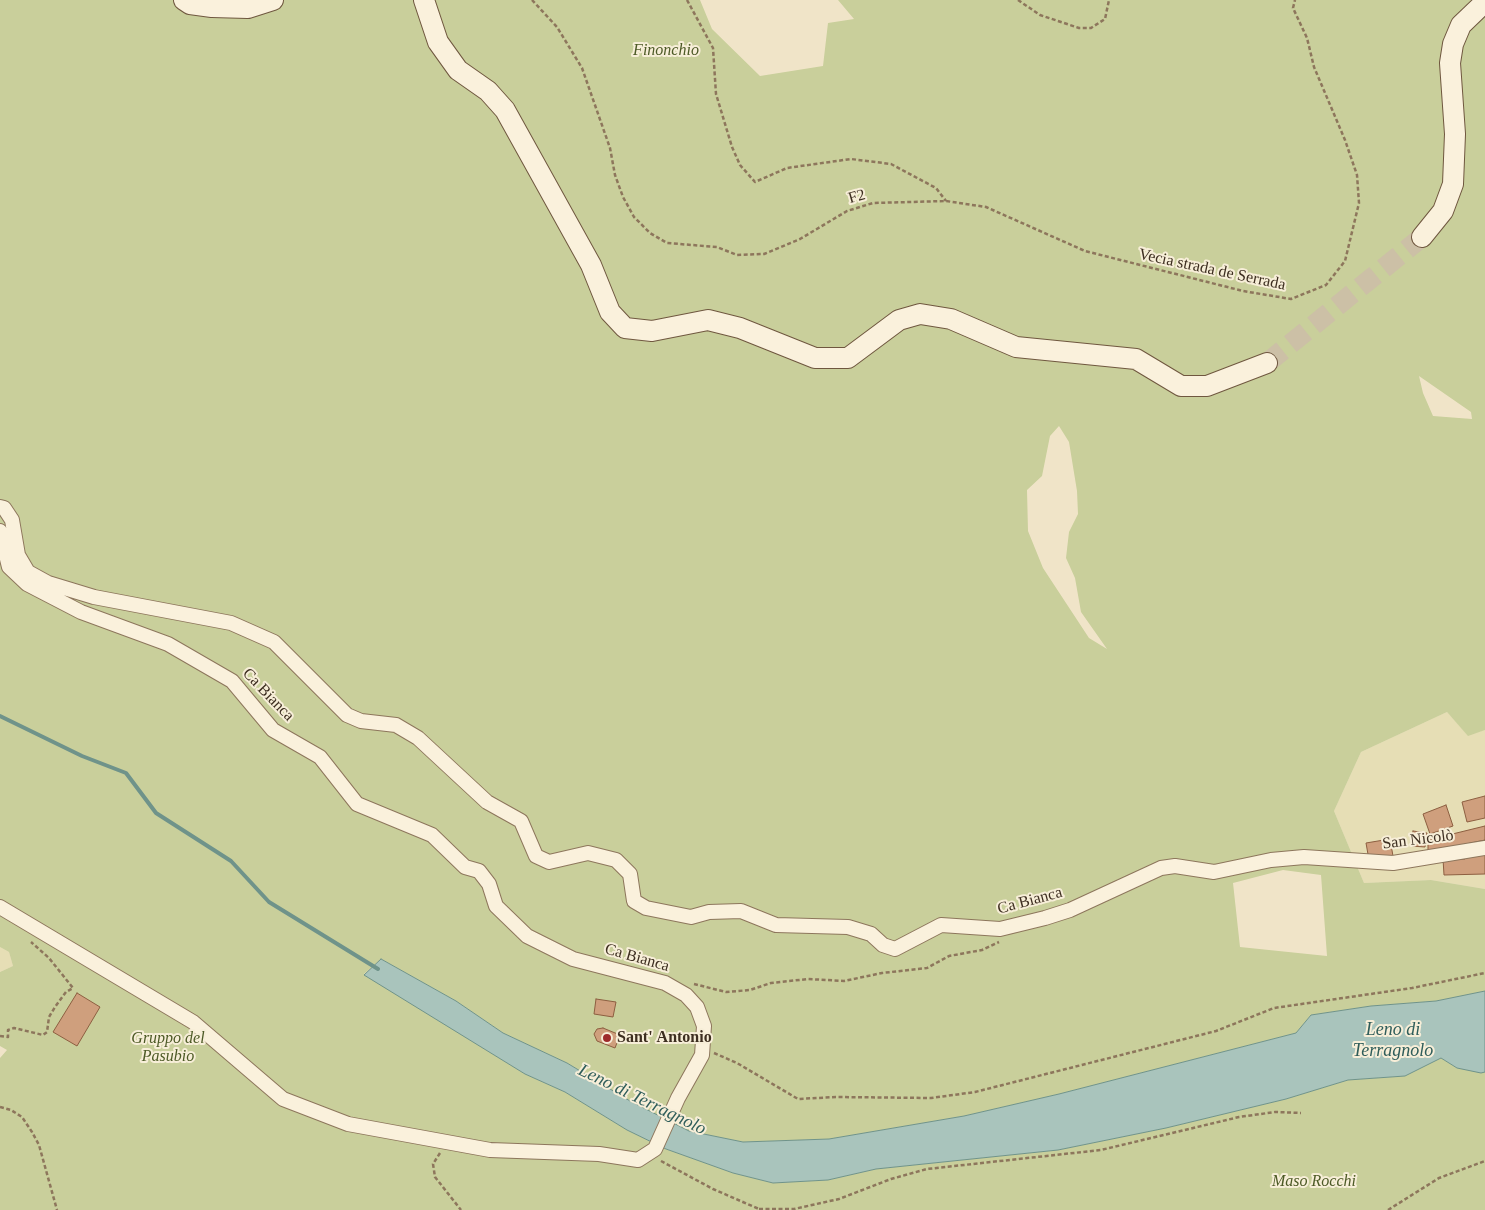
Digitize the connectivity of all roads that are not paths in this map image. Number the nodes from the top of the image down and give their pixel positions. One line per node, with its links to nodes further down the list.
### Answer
1 (184, 0): 2 (main road)
2 (273, 0)
3 (424, 0): 6 (main road)
4 (1485, 2): 5 (main road)
5 (1422, 237)
6 (1267, 363)
7 (0, 507): 10 (street, Ca Bianca)
8 (0, 531): 11 (street, Ca Bianca)
9 (1485, 848): 10 (street, San Nicolò)
10 (1355, 862)
11 (0, 907)

